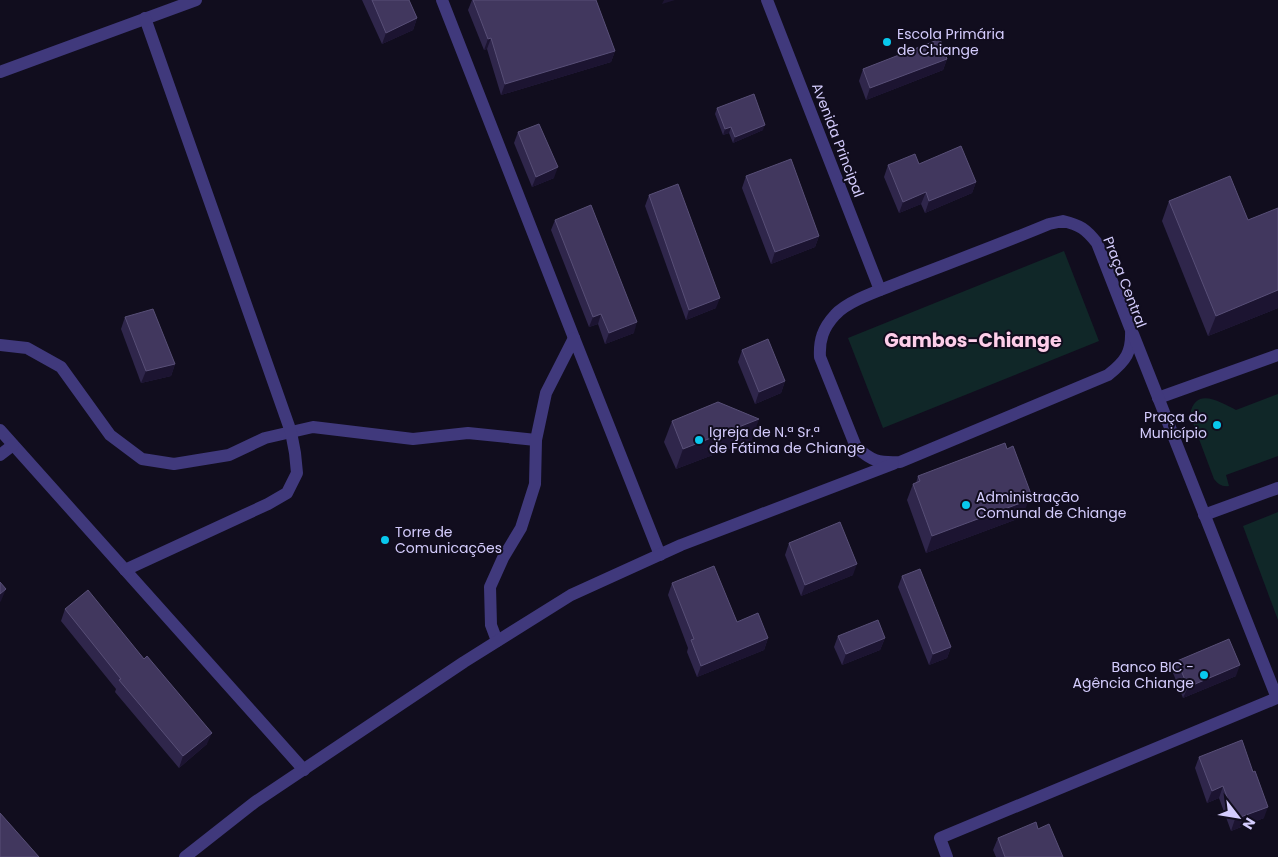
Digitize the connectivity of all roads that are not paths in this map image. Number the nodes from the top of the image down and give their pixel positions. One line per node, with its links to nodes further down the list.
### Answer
1 (196, 0): 4 (street)
2 (442, 0): 8 (street)
3 (767, 0): 6 (street, Avenida Principal)
4 (146, 18): 5 (street); 13 (street)
5 (0, 72)
6 (880, 290): 7 (street, Praça Central); 17 (street, Praça Central)
7 (1131, 330): 11 (street); 17 (street, Praça Central)
8 (574, 338): 14 (street); 20 (street)
9 (0, 345): 13 (street)
10 (1278, 355): 11 (street)
11 (1158, 398): 19 (street)
12 (0, 430): 15 (street)
13 (291, 432): 14 (street); 21 (street)
14 (536, 440): 22 (street)
15 (13, 445): 16 (street); 21 (street)
16 (0, 455)
17 (900, 462): 20 (street)
18 (1278, 488): 19 (street)
19 (1204, 515): 23 (street)
20 (660, 555): 22 (street)
21 (125, 570): 24 (street)
22 (497, 641): 24 (street)
23 (1277, 699): 26 (street)
24 (304, 770): 25 (street)
25 (185, 857)
26 (947, 857)

